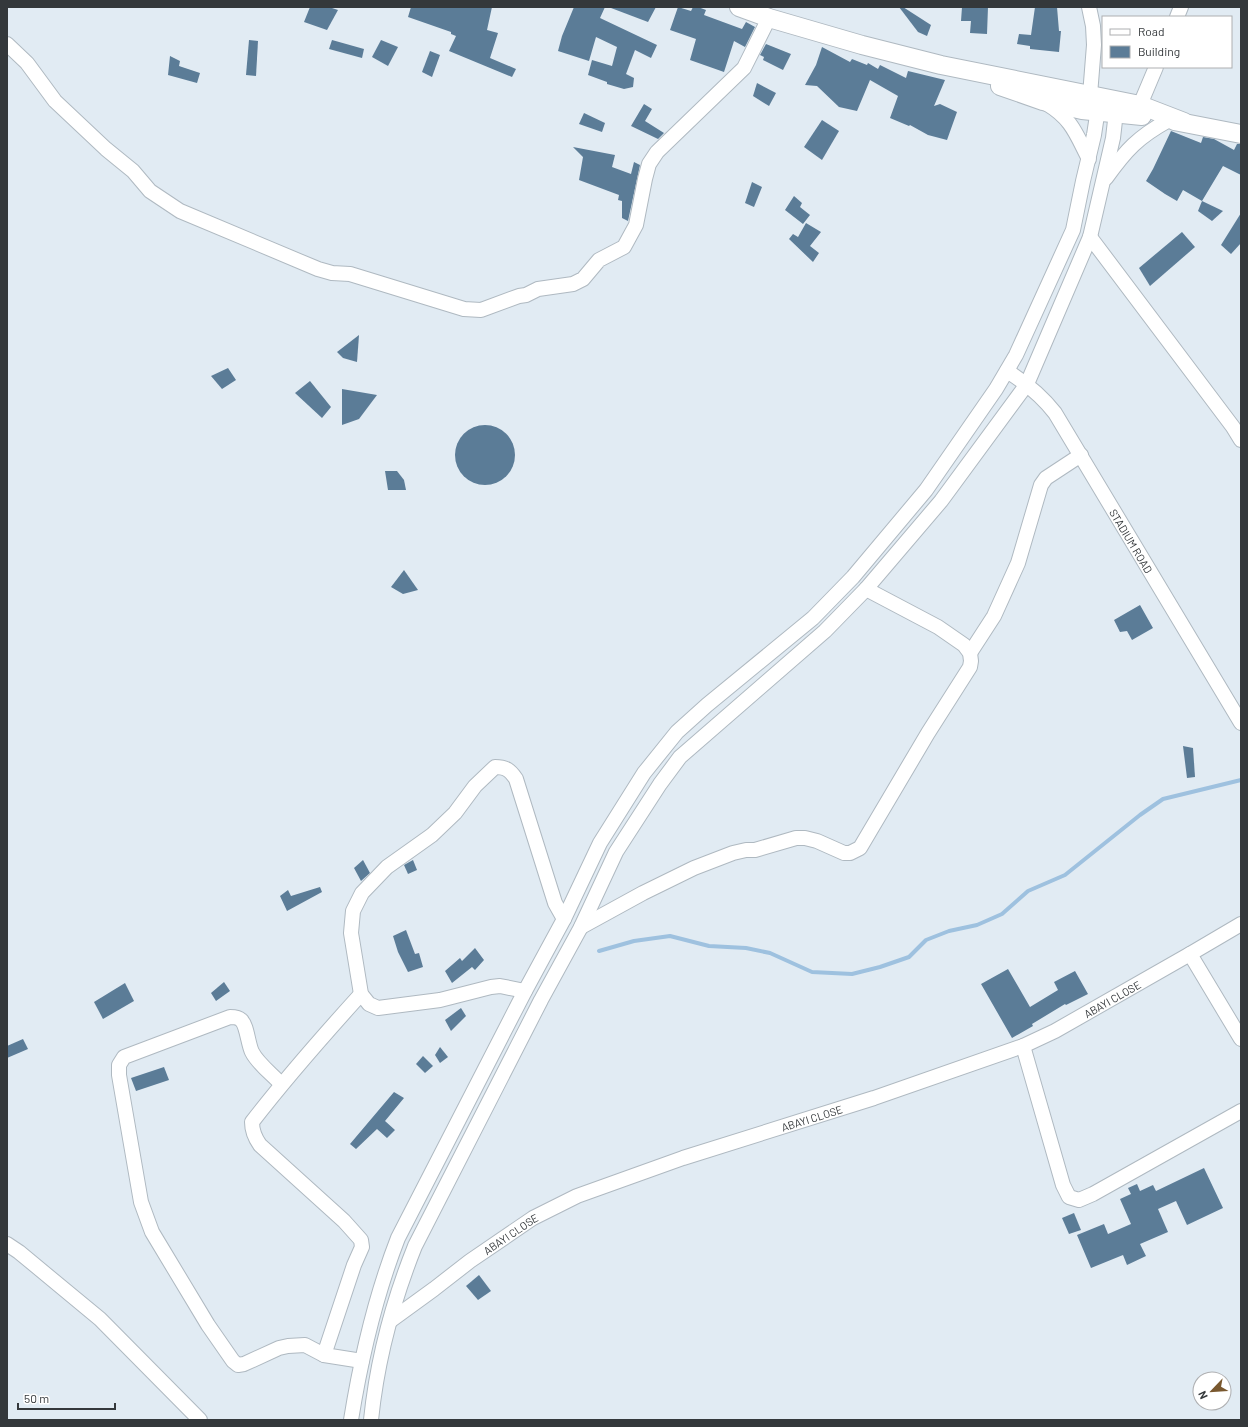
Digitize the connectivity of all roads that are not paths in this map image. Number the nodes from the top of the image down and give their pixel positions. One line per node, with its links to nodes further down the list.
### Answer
1 (739, 7): 3 (main road)
2 (1089, 7): 8 (street)
3 (769, 18): 4 (street); 5 (main road)
4 (7, 44)
5 (941, 65): 7 (main road); 8 (main road)
6 (1156, 68): 9 (street)
7 (1043, 101): 8 (main road); 13 (street)
8 (1096, 101): 10 (main road); 13 (street)
9 (1140, 105): 10 (main road); 11 (main road)
10 (1117, 107): 11 (main road); 14 (street)
11 (1177, 121): 12 (main road); 14 (street)
12 (1241, 134)
13 (1088, 159): 16 (street)
14 (1101, 185): 15 (street)
15 (1090, 237): 17 (street); 18 (street)
16 (1007, 371): 17 (street, STADIUM ROAD); 23 (street)
17 (1027, 384): 19 (street, STADIUM ROAD); 20 (street)
18 (1241, 440)
19 (1081, 455): 21 (street); 22 (street, STADIUM ROAD)
20 (866, 589): 21 (street); 25 (street)
21 (970, 653): 25 (street)
22 (1241, 723)
23 (564, 919): 27 (street); 28 (street)
24 (1241, 924): 26 (street, ABAYI CLOSE)
25 (581, 926): 34 (street)
26 (1190, 954): 29 (street); 30 (street, ABAYI CLOSE)
27 (525, 991): 28 (street); 36 (street)
28 (361, 994): 31 (street)
29 (1241, 1039)
30 (1023, 1046): 32 (street); 34 (street, ABAYI CLOSE)
31 (281, 1084): 35 (street); 35 (street)
32 (1241, 1111)
33 (7, 1244): 37 (street)
34 (390, 1321): 39 (street)
35 (324, 1355): 36 (street)
36 (362, 1361): 38 (street)
37 (200, 1420)
38 (351, 1420)
39 (371, 1420)

